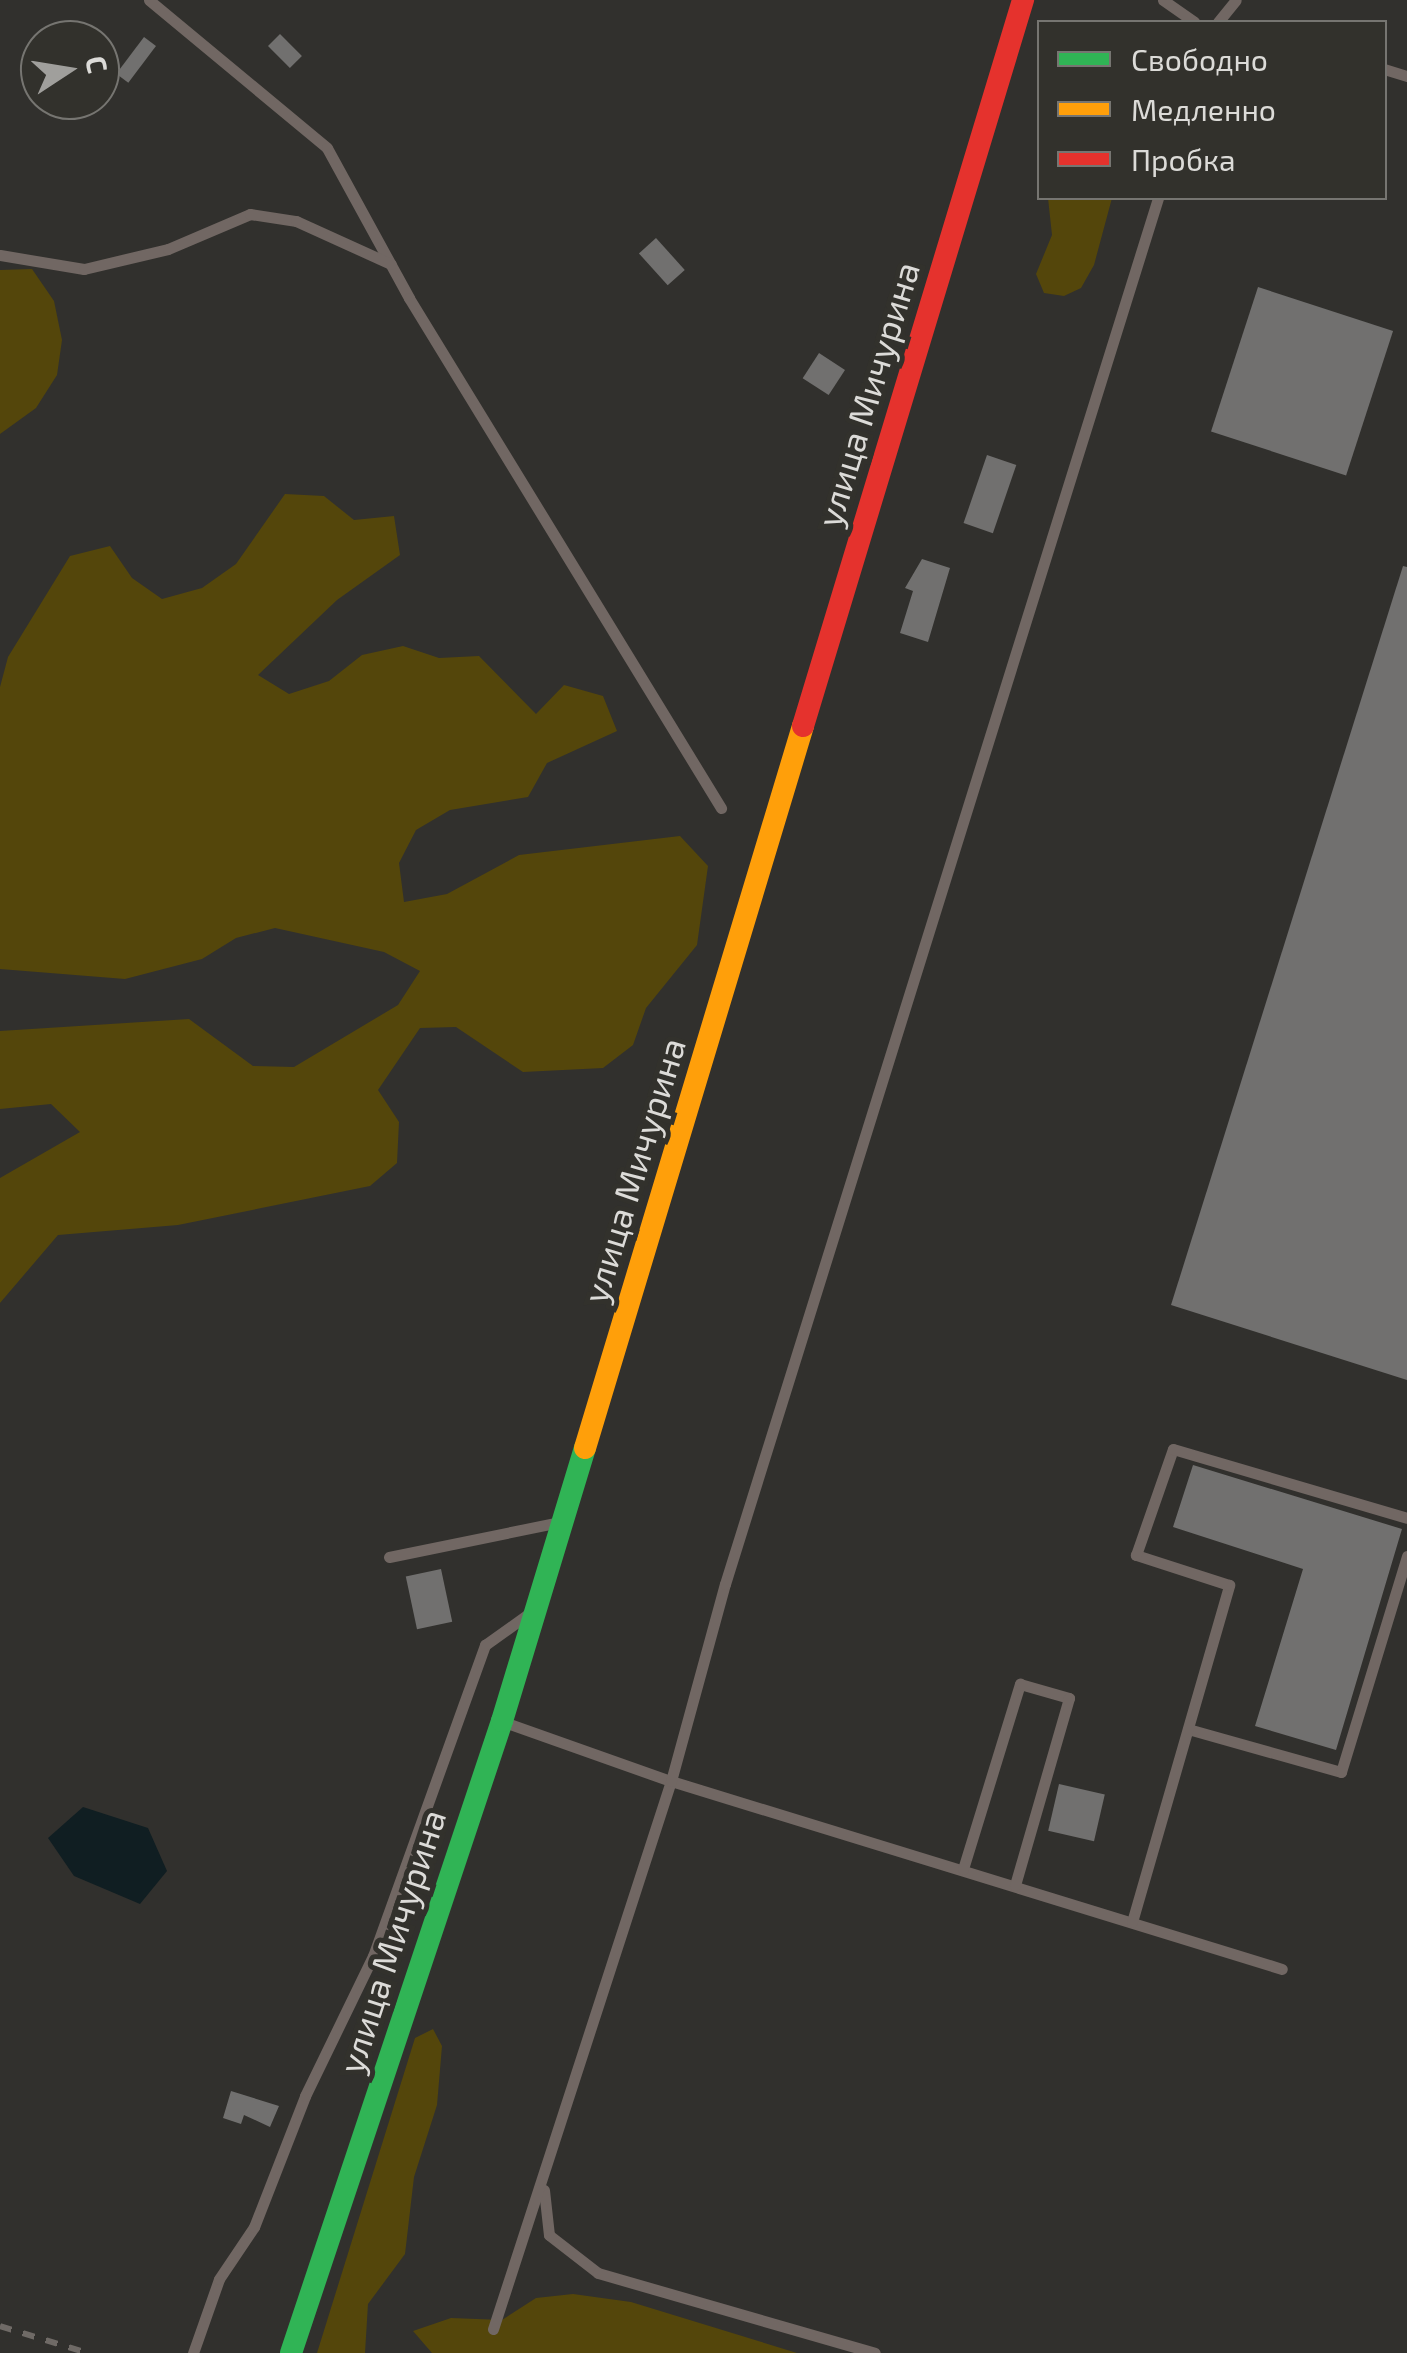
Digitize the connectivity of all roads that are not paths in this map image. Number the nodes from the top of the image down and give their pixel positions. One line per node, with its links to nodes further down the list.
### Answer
1 (149, 0): 9 (lane)
2 (1023, 0): 12 (main road, улица Мичурина)
3 (1163, 0): 5 (lane)
4 (1236, 0): 6 (lane)
5 (1191, 20)
6 (1220, 20)
7 (1157, 200): 18 (lane)
8 (0, 255): 9 (lane)
9 (391, 264): 10 (lane)
10 (721, 808)
11 (1407, 1518): 17 (lane)
12 (564, 1521): 14 (lane); 15 (main road, улица Мичурина)
13 (1407, 1556): 17 (lane)
14 (388, 1557)
15 (537, 1608): 16 (main road, улица Мичурина); 25 (lane)
16 (502, 1721): 18 (lane); 26 (main road, улица Мичурина)
17 (1188, 1729): 21 (lane)
18 (671, 1781): 19 (lane); 23 (lane)
19 (964, 1869): 20 (lane); 20 (lane)
20 (1014, 1886): 21 (lane)
21 (1132, 1922): 22 (lane)
22 (1282, 1970)
23 (543, 2184): 24 (lane); 27 (lane)
24 (493, 2328)
25 (193, 2353)
26 (291, 2353)
27 (875, 2353)

